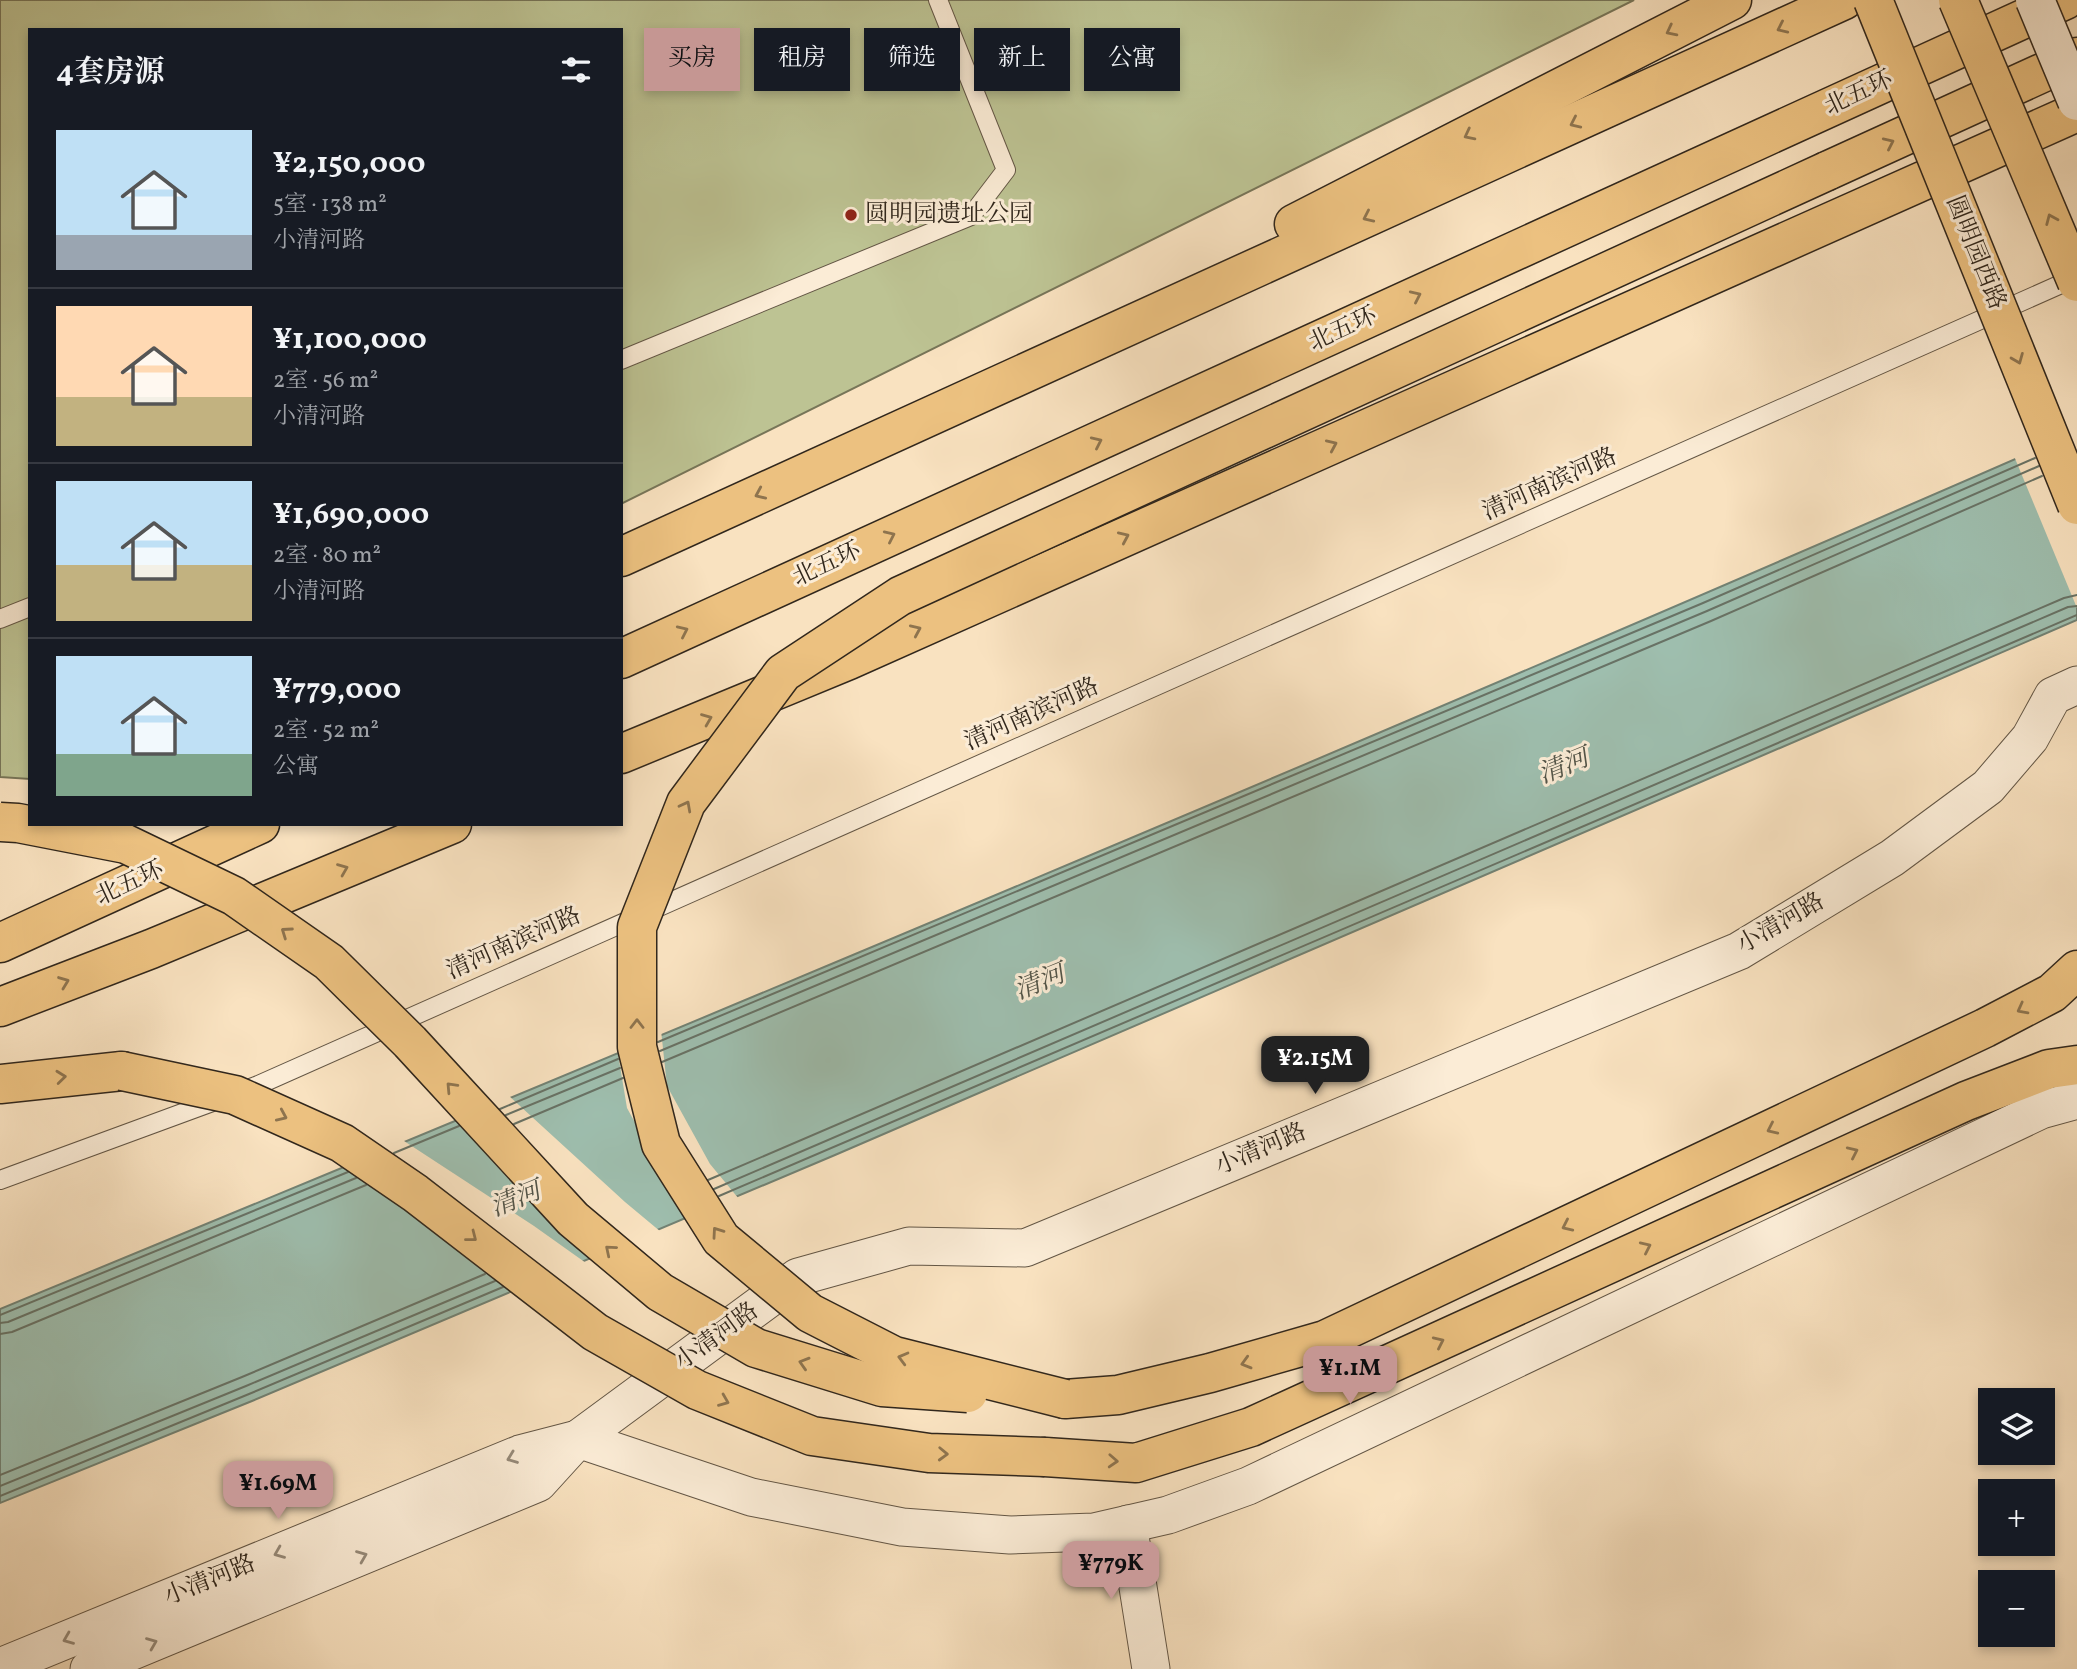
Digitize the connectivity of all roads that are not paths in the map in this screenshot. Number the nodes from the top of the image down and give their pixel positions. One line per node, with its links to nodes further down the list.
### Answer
1 (938, 0): 13 (lane)
2 (1732, 0): 14 (highway, one-way to 14)
3 (1844, 0): 14 (highway, one-way to 14)
4 (1873, 0): 15 (highway, 圆明园西路, one-way to 15, bridge)
5 (1958, 0): 12 (highway, one-way to 5, bridge)
6 (2035, 0): 9 (street, bridge)
7 (2065, 0): 19 (highway, 北五环, one-way to 7)
8 (2077, 57): 36 (highway, one-way to 8, bridge)
9 (2077, 101)
10 (2077, 112): 21 (highway, one-way to 10)
11 (2077, 277): 35 (lane, 清河南滨河路)
12 (2077, 282)
13 (623, 359)
14 (810, 472): 16 (highway, one-way to 16)
15 (2077, 505)
16 (623, 556)
17 (28, 608): 18 (lane)
18 (0, 619)
19 (623, 658)
20 (2065, 691): 37 (street, 小清河路)
21 (623, 753)
22 (0, 822): 23 (highway, one-way to 22, bridge)
23 (28, 824)
24 (28, 825): 28 (highway)
25 (38, 826): 36 (highway, one-way to 25, bridge)
26 (256, 826): 29 (highway, 北五环)
27 (447, 826): 31 (highway, one-way to 27)
28 (0, 837)
29 (0, 943)
30 (2077, 970): 36 (highway, one-way to 36)
31 (0, 1007)
32 (2077, 1065): 33 (highway, one-way to 32, bridge)
33 (0, 1084)
34 (2077, 1100): 38 (street)
35 (0, 1180)
36 (1065, 1399)
37 (578, 1439): 38 (street); 39 (street, 小清河路, one-way to 39); 40 (street, 小清河路, one-way to 37)
38 (1128, 1524): 41 (street)
39 (0, 1667)
40 (89, 1669)
41 (1151, 1669)

